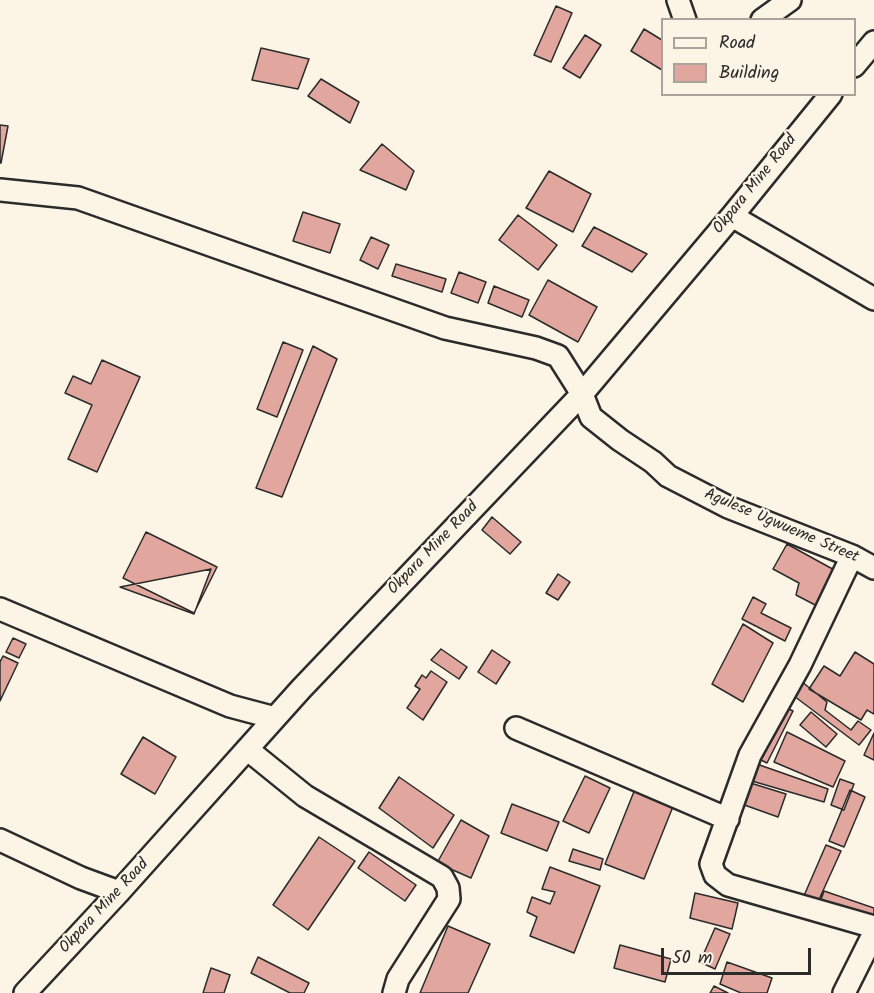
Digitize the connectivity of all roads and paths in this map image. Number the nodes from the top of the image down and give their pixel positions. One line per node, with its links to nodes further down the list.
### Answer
1 (678, 0): 3 (street)
2 (790, 0): 4 (street)
3 (684, 18)
4 (765, 18)
5 (874, 42): 6 (street)
6 (856, 65)
7 (829, 96): 9 (street, Okpara Mine Road)
8 (0, 190): 11 (street, Agulese Ugwueme Street)
9 (732, 216): 10 (street); 11 (street, Okpara Mine Road)
10 (874, 299)
11 (582, 394): 12 (street, Agulese Ugwueme Street); 15 (street, Okpara Mine Road)
12 (852, 556): 13 (street, Agulese Ugwueme Street); 18 (street)
13 (874, 568)
14 (0, 609): 15 (street)
15 (275, 718): 17 (street, Okpara Mine Road)
16 (516, 728): 18 (street)
17 (247, 749): 20 (street, Okpara Mine Road); 24 (street)
18 (728, 819): 21 (street)
19 (0, 840): 20 (street)
20 (119, 892): 23 (street, Okpara Mine Road)
21 (874, 927)
22 (874, 933): 25 (street)
23 (25, 993)
24 (394, 993)
25 (844, 993)

